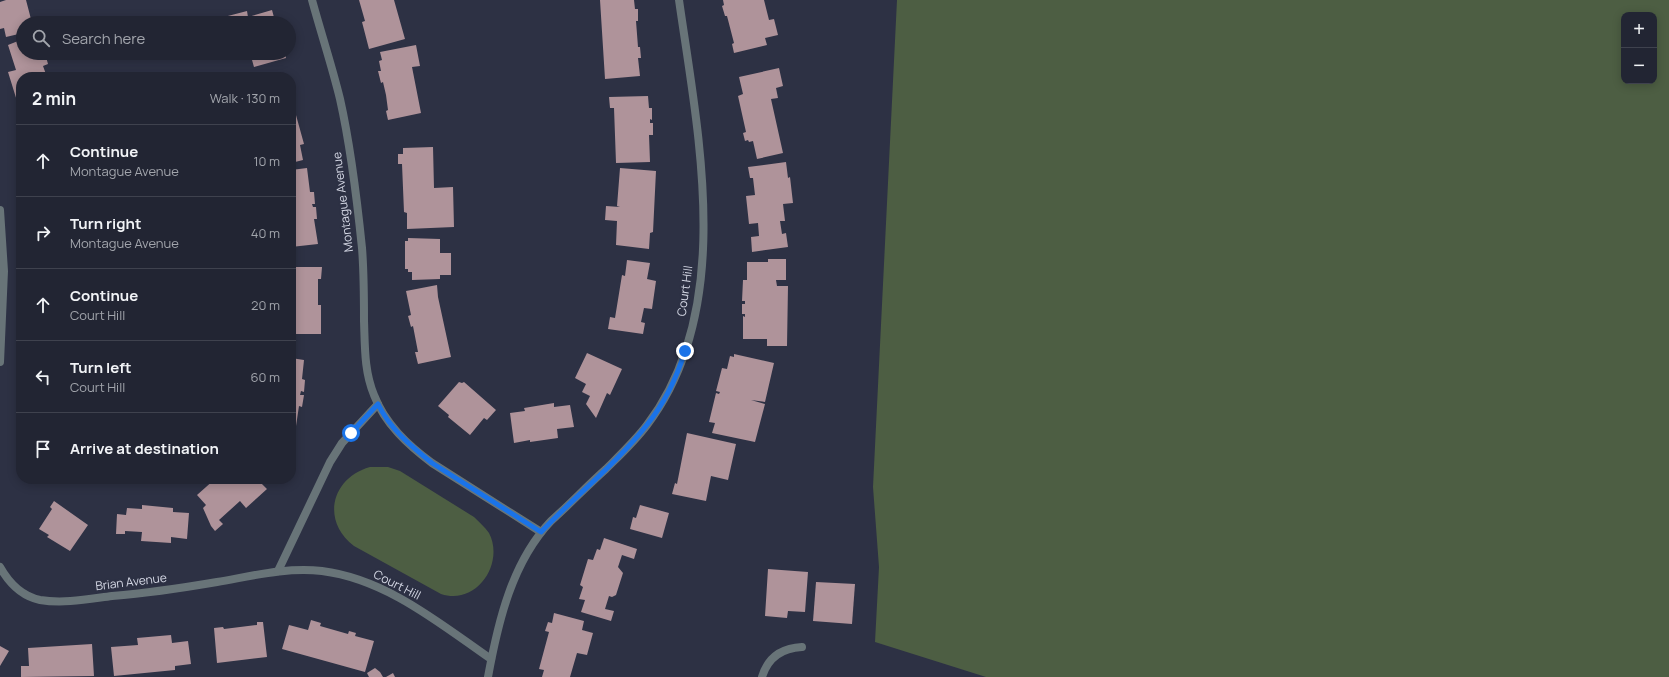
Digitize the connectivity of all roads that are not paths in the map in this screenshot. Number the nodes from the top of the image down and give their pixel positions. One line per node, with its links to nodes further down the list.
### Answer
1 (312, 0): 5 (street, Montague Avenue)
2 (678, 0): 6 (street, Court Hill)
3 (0, 210): 4 (street)
4 (0, 362)
5 (378, 404): 6 (street, Montague Avenue); 8 (street)
6 (541, 532): 10 (street, Court Hill)
7 (0, 566): 8 (street, Brian Avenue)
8 (278, 571): 10 (street, Court Hill)
9 (802, 647): 12 (street)
10 (491, 659): 11 (street, Court Hill)
11 (488, 677)
12 (762, 677)

